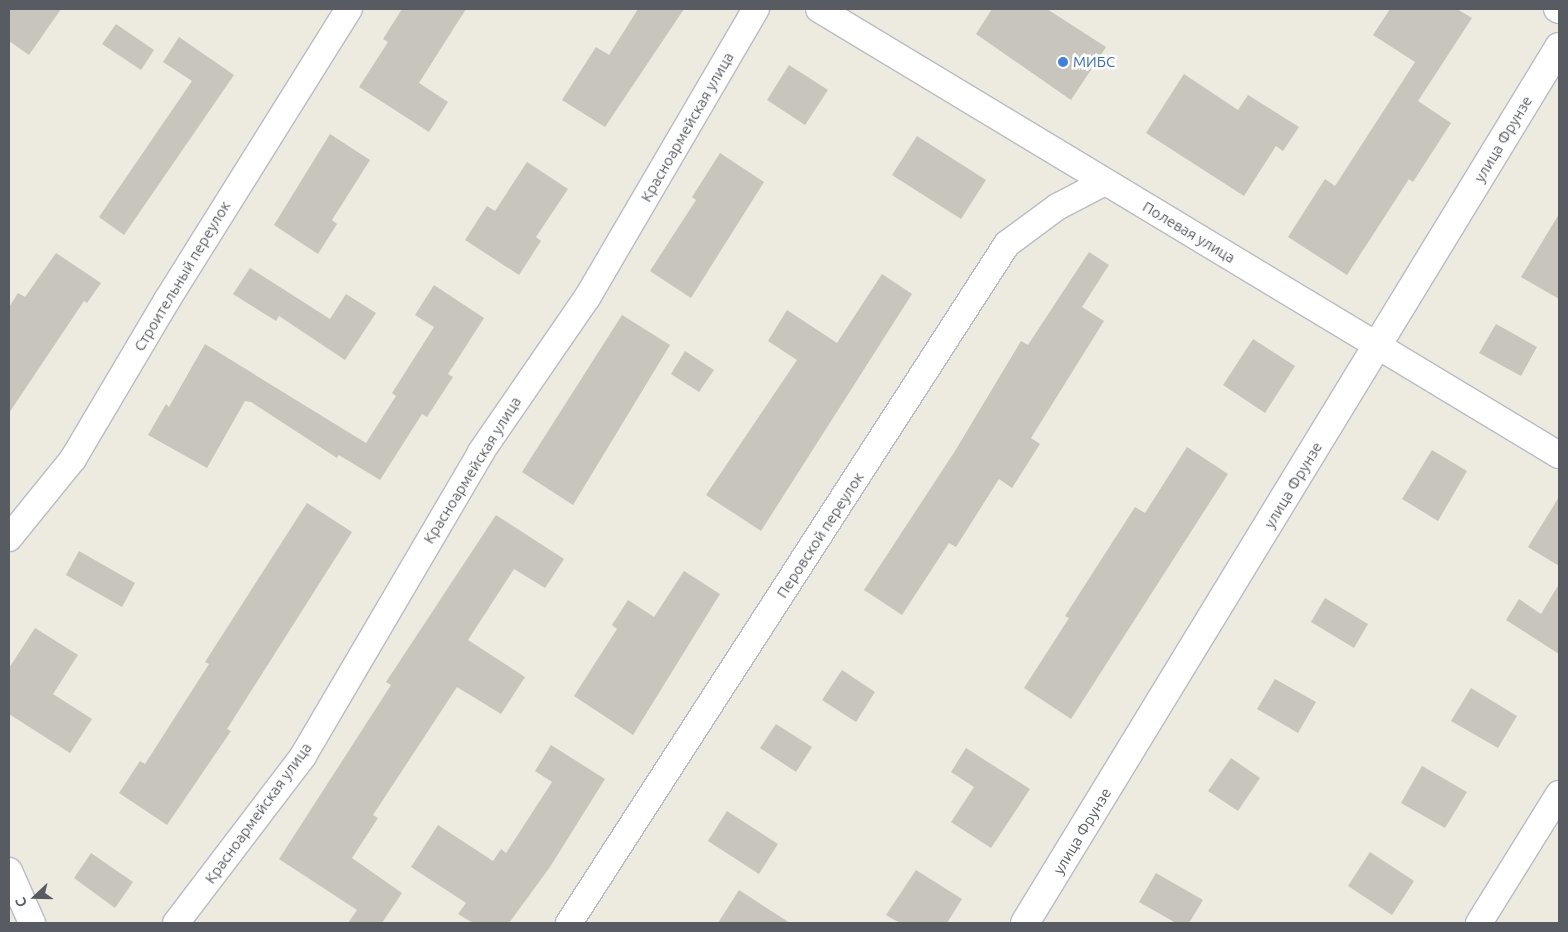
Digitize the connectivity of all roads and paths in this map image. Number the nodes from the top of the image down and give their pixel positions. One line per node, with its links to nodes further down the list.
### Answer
1 (348, 9): 8 (street, Строительный переулок)
2 (756, 9): 12 (street, Красноармейская улица)
3 (819, 9): 5 (street, Полевая улица)
4 (1559, 47): 6 (street, улица Фрунзе)
5 (1105, 182): 6 (street, Полевая улица); 13 (street, Перовской переулок)
6 (1379, 344): 7 (street, Полевая улица); 14 (street, улица Фрунзе)
7 (1559, 455)
8 (9, 538)
9 (1559, 794): 15 (street)
10 (9, 871): 11 (street)
11 (32, 923)
12 (176, 923)
13 (569, 923)
14 (1025, 923)
15 (1479, 923)

